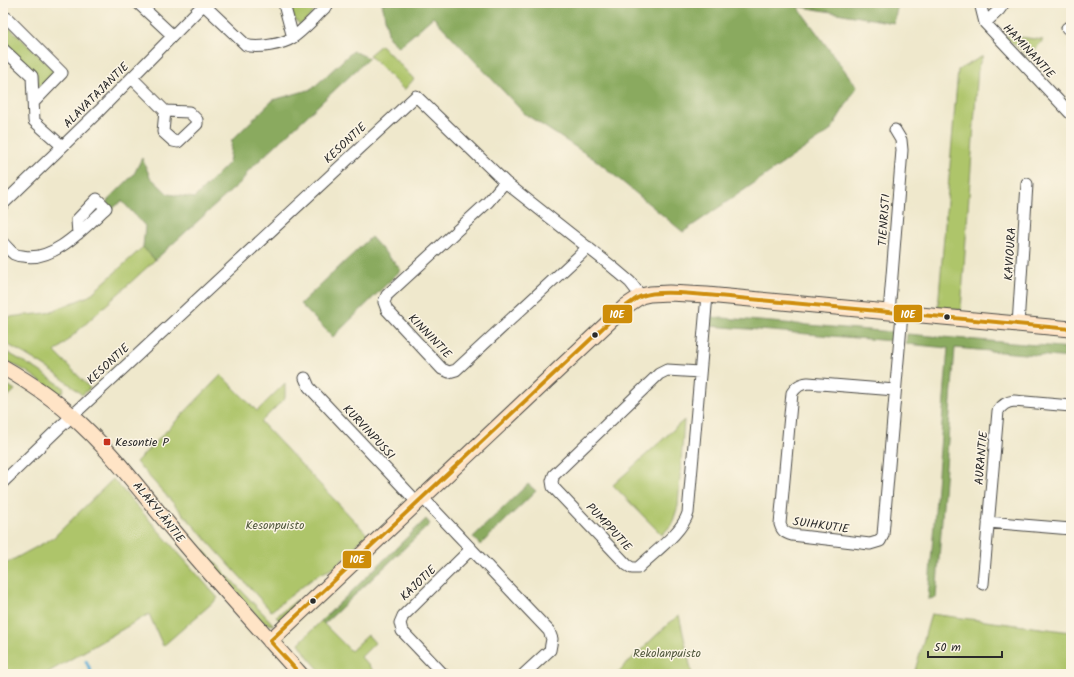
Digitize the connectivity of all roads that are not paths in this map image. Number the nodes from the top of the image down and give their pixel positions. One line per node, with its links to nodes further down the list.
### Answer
1 (138, 3): 9 (street)
2 (286, 3): 10 (street)
3 (327, 3): 10 (street)
4 (980, 3): 8 (street)
5 (1004, 3): 8 (street)
6 (204, 4): 9 (street, ALAVATAJANTIE); 10 (street)
7 (3, 18): 13 (street)
8 (985, 23): 15 (street, HAMINANTIE)
9 (172, 35): 12 (street, ALAVATAJANTIE)
10 (292, 38)
11 (3, 49): 13 (street)
12 (132, 78): 14 (street); 17 (street, ALAVATAJANTIE)
13 (33, 104): 17 (street)
14 (165, 111)
15 (1071, 114)
16 (895, 130): 26 (street, TIENRISTI)
17 (62, 146): 20 (street, ALAVATAJANTIE)
18 (505, 182): 23 (street, KESONTIE); 23 (street, KINNINTIE); 34 (street, KESONTIE)
19 (1028, 184): 27 (street, KAVIOURA)
20 (3, 204)
21 (78, 234): 22 (street)
22 (3, 243)
23 (588, 247): 25 (street, KESONTIE)
24 (707, 295): 25 (street); 26 (street); 30 (street, PUMPPUTIE)
25 (641, 296): 36 (street)
26 (896, 314): 27 (street); 32 (street, SUIHKUTIE)
27 (1018, 325): 28 (street)
28 (1071, 330)
29 (3, 367): 34 (street, ALAKYLÄNTIE)
30 (700, 372): 30 (street, PUMPPUTIE)
31 (305, 378): 36 (street, KURVINPUSSI)
32 (895, 390): 32 (street, SUIHKUTIE)
33 (1071, 406): 37 (street, AURANTIE)
34 (72, 415): 35 (street); 41 (street, ALAKYLÄNTIE)
35 (3, 482)
36 (419, 500): 39 (street); 41 (street)
37 (988, 522): 38 (street); 40 (street, AURANTIE)
38 (1071, 529)
39 (470, 550): 43 (street, KAJOTIE); 44 (street)
40 (983, 584)
41 (270, 641): 42 (street, ALAKYLÄNTIE)
42 (300, 674)
43 (443, 674)
44 (524, 674)

